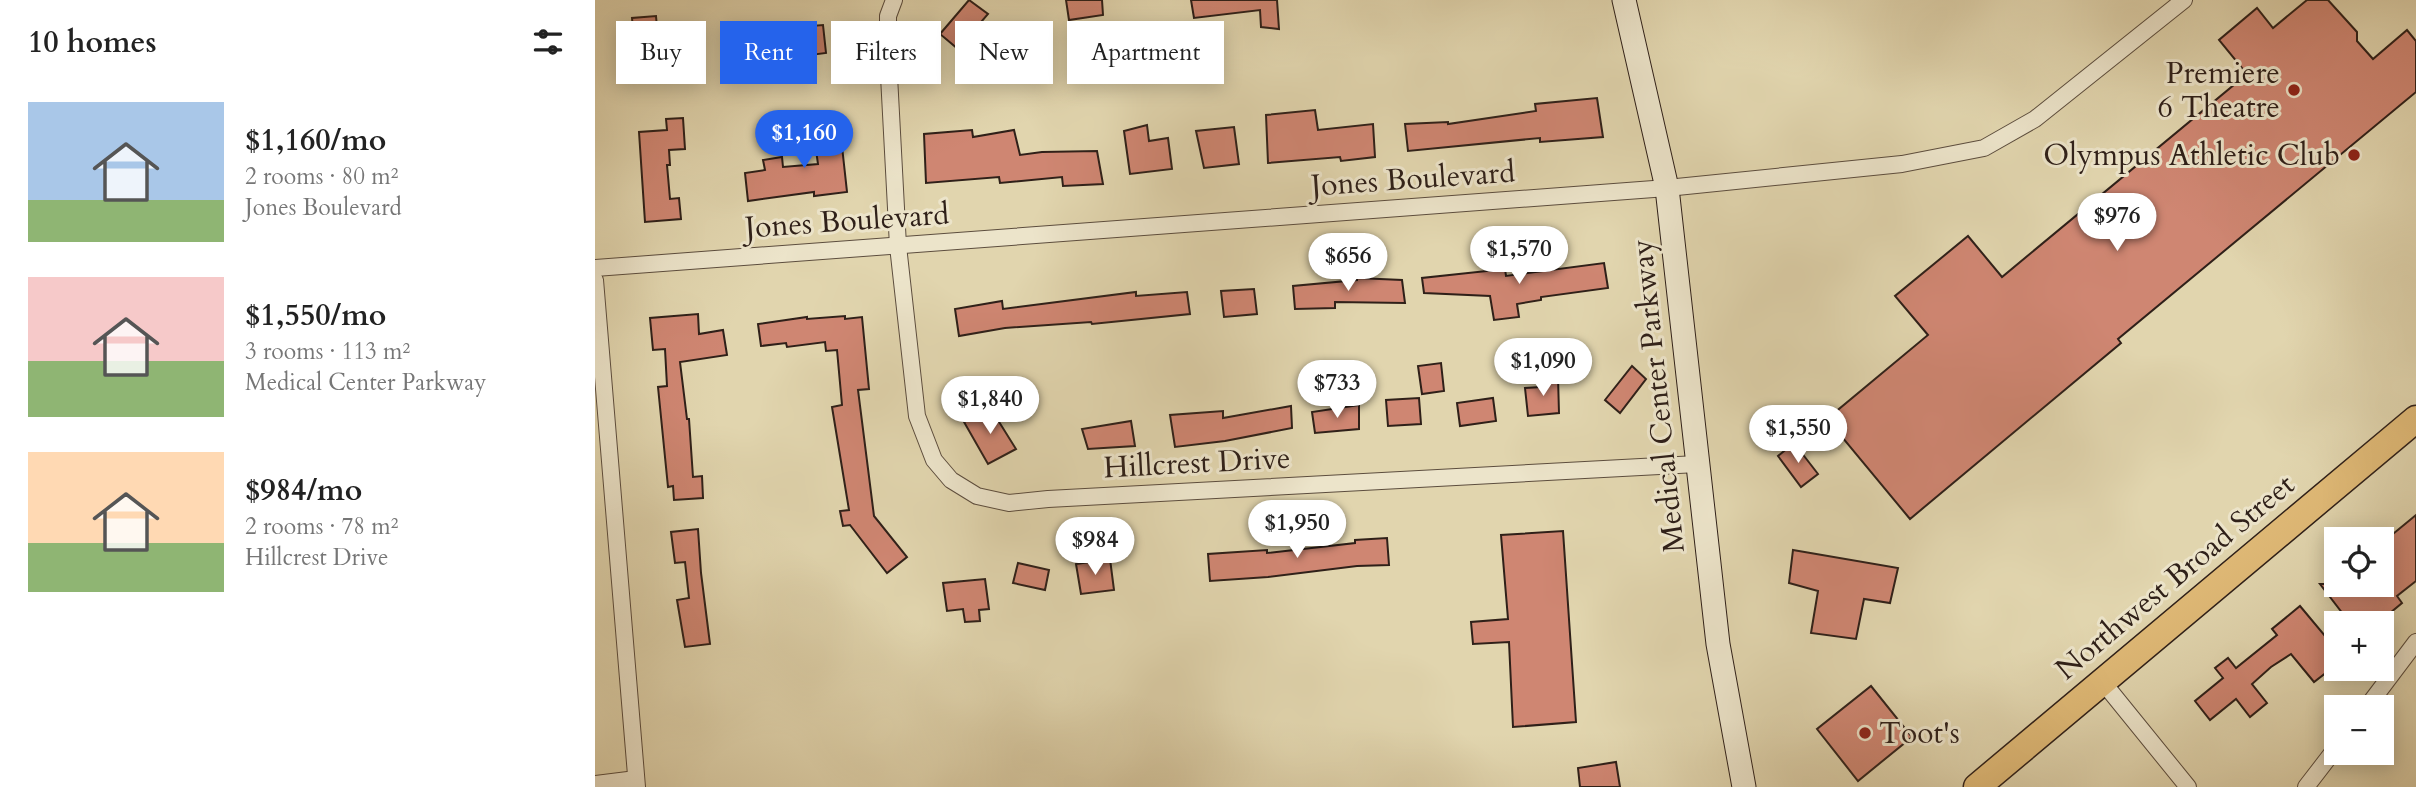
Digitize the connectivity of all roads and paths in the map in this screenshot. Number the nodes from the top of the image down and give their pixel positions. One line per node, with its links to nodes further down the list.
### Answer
1 (894, 0): 5 (street, Hillcrest Drive)
2 (1624, 0): 4 (main road, Medical Center Parkway)
3 (2184, 0): 4 (street, Jones Boulevard)
4 (1667, 188): 5 (street, Jones Boulevard); 9 (main road, Medical Center Parkway)
5 (898, 246): 6 (street, Jones Boulevard); 9 (street, Hillcrest Drive)
6 (595, 268)
7 (595, 280): 14 (street)
8 (2416, 419): 11 (main road, Northwest Broad Street)
9 (1697, 464): 16 (main road, Medical Center Parkway)
10 (2416, 642): 12 (street)
11 (2102, 681): 17 (main road, Northwest Broad Street); 18 (street)
12 (2376, 695)
13 (2324, 764): 19 (street)
14 (637, 783): 15 (street)
15 (595, 784)
16 (1744, 787)
17 (1977, 787)
18 (2188, 787)
19 (2307, 787)

